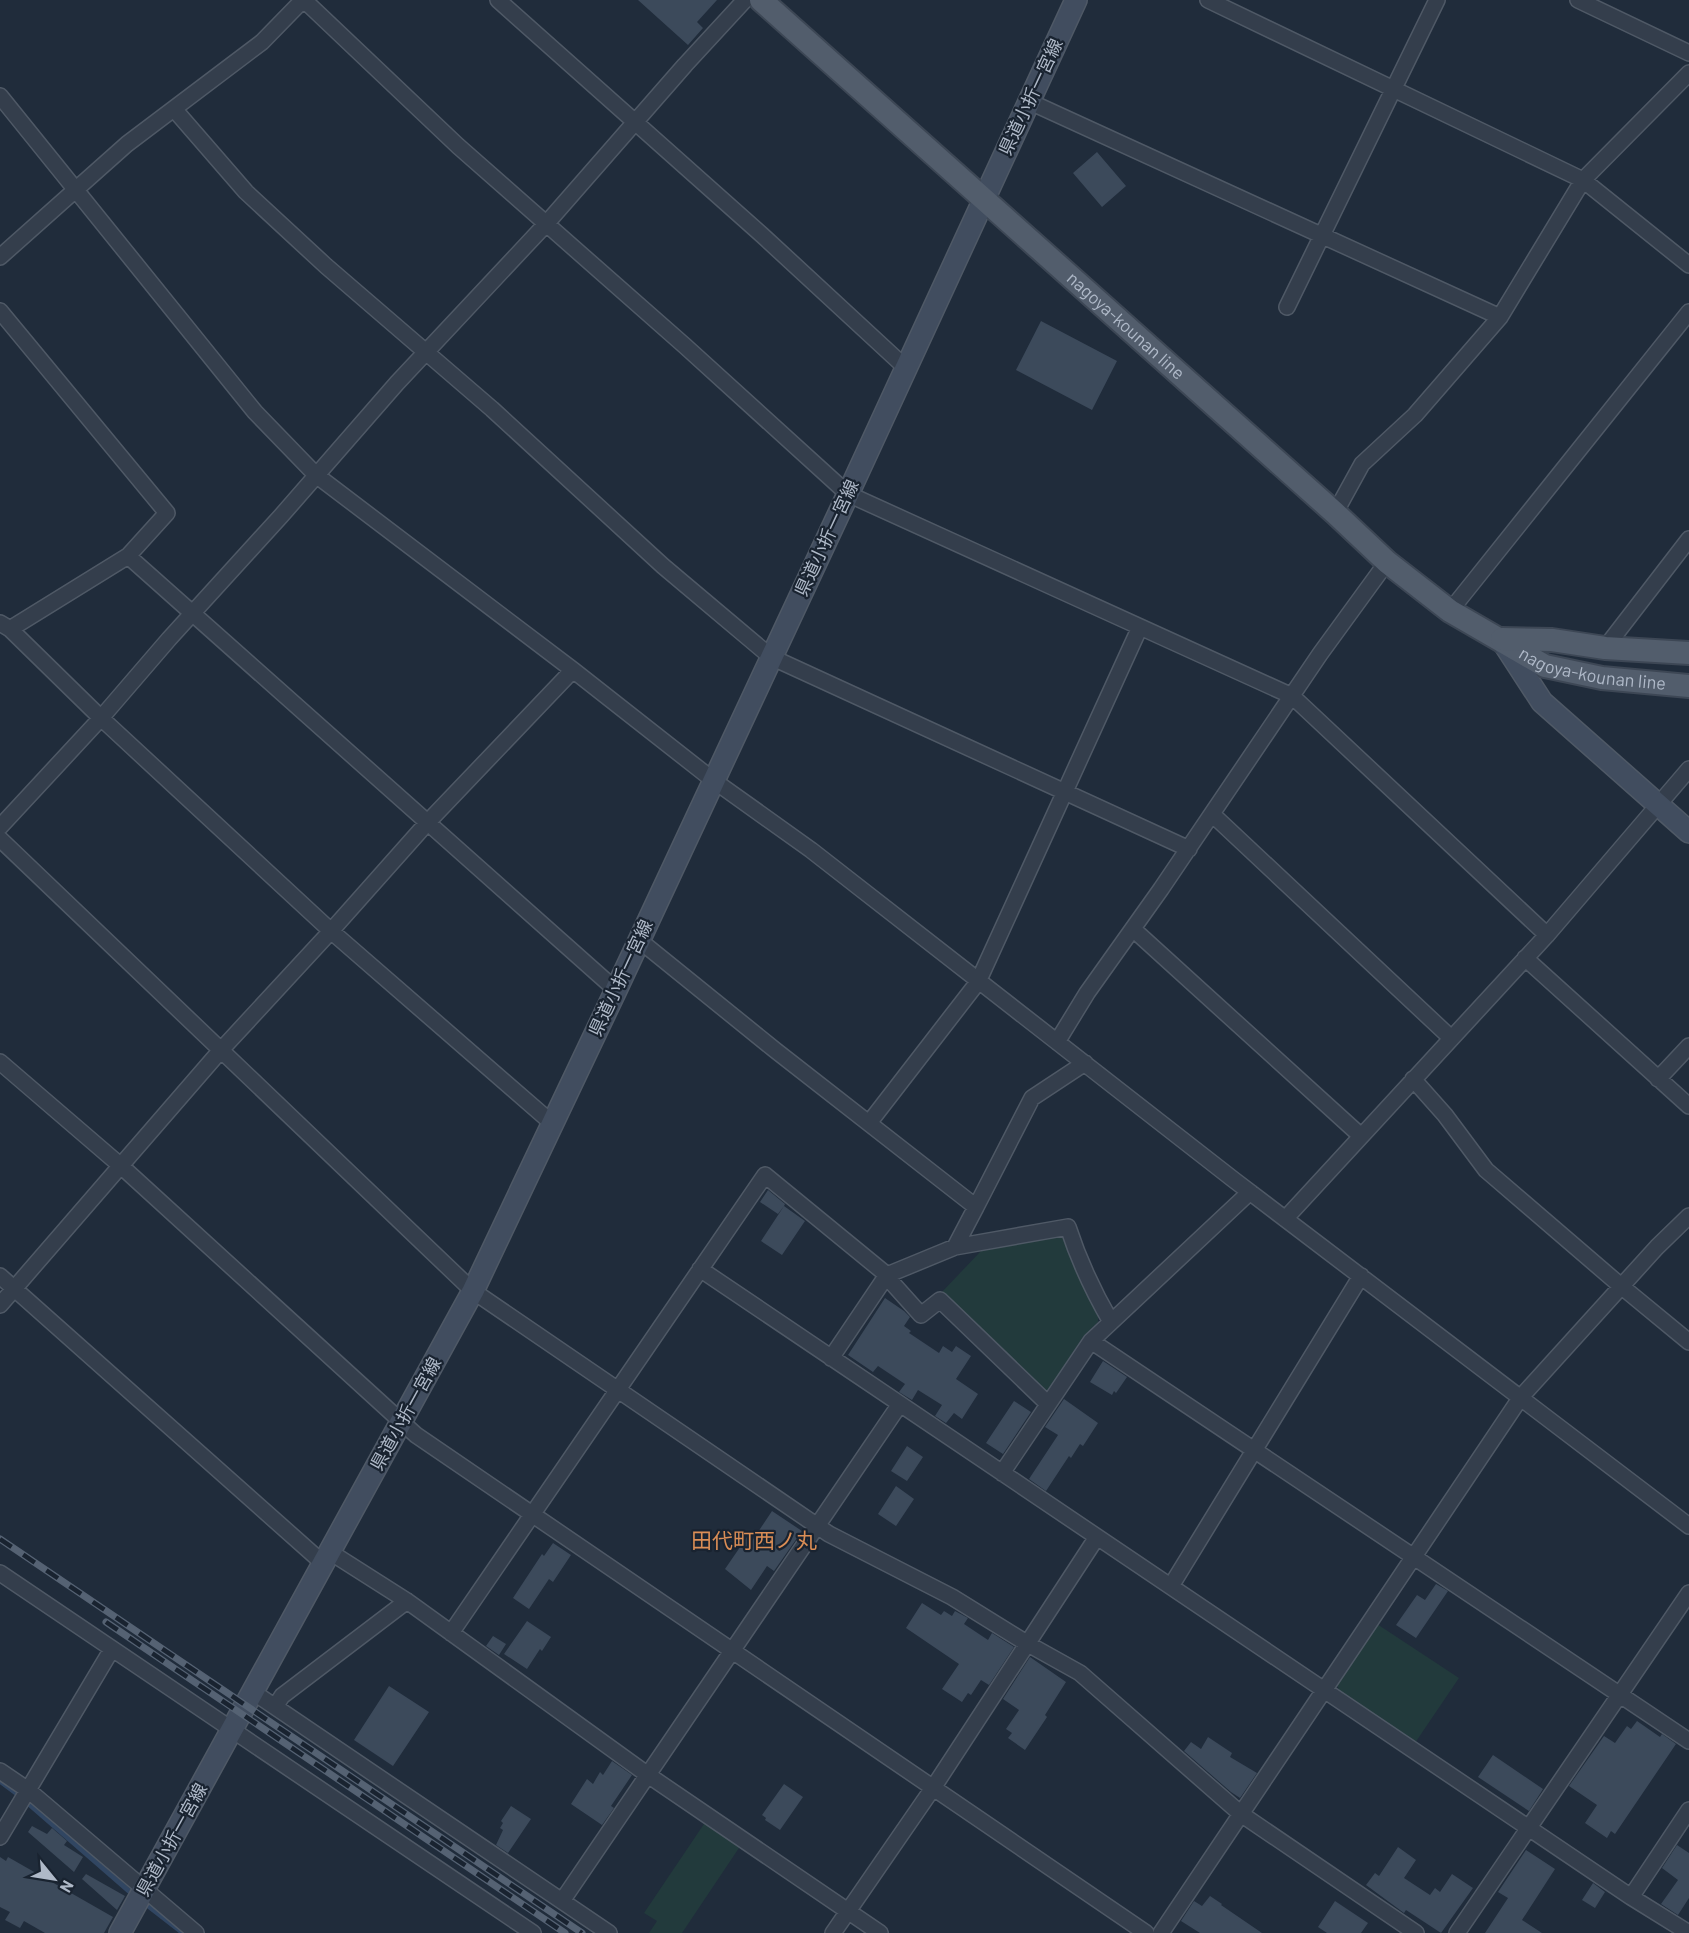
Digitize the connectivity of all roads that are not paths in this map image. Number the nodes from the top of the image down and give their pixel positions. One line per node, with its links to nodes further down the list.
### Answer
1 (303, 0): 14 (street); 19 (street)
2 (498, 0): 15 (street)
3 (745, 0): 15 (street)
4 (761, 0): 18 (main road, nagoya-kounan line)
5 (1076, 0): 13 (main road, 県道小折一宮線)
6 (1208, 0): 11 (street)
7 (1437, 0): 11 (street)
8 (1578, 0): 9 (street)
9 (1689, 53)
10 (1689, 74): 16 (street)
11 (1394, 88): 16 (street); 20 (street)
12 (0, 96): 17 (street)
13 (1028, 101): 18 (main road, 県道小折一宮線); 20 (street)
14 (174, 109): 17 (street); 27 (street)
15 (634, 122): 19 (street); 28 (street)
16 (1583, 180): 22 (street); 26 (street)
17 (76, 189): 21 (street); 29 (street)
18 (984, 198): 28 (main road, 県道小折一宮線); 31 (main road, nagoya-kounan line)
19 (546, 224): 27 (street); 30 (street)
20 (1322, 234): 23 (street); 26 (street)
21 (0, 257)
22 (1689, 266)
23 (1287, 307)
24 (0, 311): 33 (street)
25 (1689, 312): 35 (street)
26 (1500, 317): 31 (street)
27 (425, 351): 29 (street); 42 (street)
28 (906, 368): 30 (main road, 県道小折一宮線)
29 (316, 475): 36 (street); 43 (street)
30 (848, 494): 38 (street); 42 (main road, 県道小折一宮線)
31 (1335, 513): 34 (main road, nagoya-kounan line)
32 (1689, 539): 40 (street)
33 (128, 556): 36 (street); 37 (street)
34 (1387, 562): 35 (main road, nagoya-kounan line); 45 (street)
35 (1450, 610): 39 (main road, nagoya-kounan line)
36 (193, 613): 46 (street); 52 (street)
37 (5, 626): 46 (street)
38 (1140, 627): 45 (street); 49 (street)
39 (1501, 639): 40 (main road, nagoya-kounan line); 44 (main road, nagoya-kounan line); 50 (main road)
40 (1605, 648): 41 (main road, nagoya-kounan line)
41 (1689, 653)
42 (771, 657): 48 (main road, 県道小折一宮線); 49 (street)
43 (573, 669): 48 (street); 52 (street)
44 (1689, 686)
45 (1292, 696): 51 (street); 59 (street)
46 (101, 718): 53 (street); 58 (street)
47 (1689, 769): 50 (street)
48 (713, 780): 60 (main road, 県道小折一宮線); 62 (street)
49 (1064, 792): 56 (street); 62 (street)
50 (1658, 805): 54 (main road); 59 (street)
51 (1212, 814): 56 (street); 64 (street)
52 (427, 823): 58 (street); 63 (street)
53 (0, 827)
54 (1689, 832)
55 (0, 839): 67 (street)
56 (1189, 849): 57 (street)
57 (1133, 928): 65 (street); 75 (street)
58 (331, 931): 67 (street); 74 (street)
59 (1546, 934): 61 (street)
60 (639, 940): 63 (main road, 県道小折一宮線); 73 (street)
61 (1525, 958): 64 (street); 71 (street)
62 (978, 982): 65 (street); 73 (street)
63 (616, 990): 74 (main road, 県道小折一宮線)
64 (1451, 1038): 70 (street)
65 (1057, 1042): 69 (street)
66 (1689, 1046): 71 (street)
67 (221, 1050): 76 (street); 88 (street)
68 (0, 1062): 76 (street)
69 (1085, 1063): 77 (street); 78 (street)
70 (1413, 1079): 75 (street); 86 (street)
71 (1658, 1079): 72 (street)
72 (1689, 1106)
73 (869, 1123): 78 (street)
74 (553, 1124): 88 (main road, 県道小折一宮線)
75 (1361, 1136): 80 (street)
76 (121, 1166): 87 (street); 98 (street)
77 (1250, 1192): 80 (street); 90 (street)
78 (976, 1207): 81 (street)
79 (1689, 1216): 86 (street)
80 (1285, 1219): 85 (street)
81 (955, 1247): 83 (street); 90 (street)
82 (700, 1269): 83 (street); 93 (street); 94 (street)
83 (886, 1275): 93 (street); 97 (street)
84 (0, 1276): 87 (street)
85 (1361, 1276): 95 (street); 99 (street)
86 (1621, 1286): 92 (street); 95 (street)
87 (15, 1289): 89 (street); 106 (street)
88 (473, 1291): 94 (street); 98 (main road, 県道小折一宮線)
89 (0, 1305)
90 (1111, 1322): 91 (street)
91 (1091, 1341): 97 (street); 99 (street)
92 (1689, 1342)
93 (831, 1358): 96 (street)
94 (618, 1390): 101 (street); 102 (street)
95 (1521, 1397): 103 (street); 105 (street)
96 (900, 1404): 100 (street); 102 (street)
97 (1048, 1404): 100 (street)
98 (402, 1422): 101 (street); 106 (main road, 県道小折一宮線)
99 (1254, 1449): 105 (street); 108 (street)
100 (1002, 1473): 104 (street)
101 (532, 1514): 111 (street); 114 (street)
102 (818, 1526): 112 (street); 114 (street)
103 (1689, 1526)
104 (1097, 1537): 108 (street); 112 (street)
105 (1413, 1556): 115 (street); 117 (street)
106 (327, 1558): 110 (street); 116 (main road, 県道小折一宮線)
107 (0, 1573): 113 (street)
108 (1171, 1586): 115 (street)
109 (1689, 1593): 117 (street)
110 (407, 1601): 111 (street); 118 (street)
111 (451, 1633): 122 (street)
112 (1028, 1644): 123 (street); 126 (street)
113 (112, 1649): 119 (street); 124 (street)
114 (733, 1651): 122 (street); 123 (street)
115 (1324, 1690): 126 (street); 127 (street)
116 (253, 1692): 118 (street); 119 (main road, 県道小折一宮線)
117 (1620, 1694): 120 (street); 127 (street)
118 (275, 1707): 131 (street)
119 (233, 1729): 129 (main road, 県道小折一宮線); 133 (street)
120 (1689, 1741)
121 (0, 1771): 124 (street)
122 (648, 1775): 131 (street); 132 (street)
123 (933, 1788): 132 (street); 139 (street)
124 (28, 1790): 128 (street); 129 (street)
125 (1689, 1810): 130 (street)
126 (1241, 1814): 140 (street); 141 (street)
127 (1528, 1827): 130 (street); 142 (street)
128 (0, 1837)
129 (144, 1890): 134 (main road, 県道小折一宮線); 135 (street)
130 (1631, 1897): 143 (street)
131 (562, 1901): 136 (street)
132 (848, 1911): 137 (street); 138 (street)
133 (528, 1932)
134 (120, 1933)
135 (196, 1933)
136 (609, 1933)
137 (833, 1933)
138 (880, 1933)
139 (1146, 1933)
140 (1161, 1933)
141 (1416, 1933)
142 (1457, 1933)
143 (1689, 1933)

